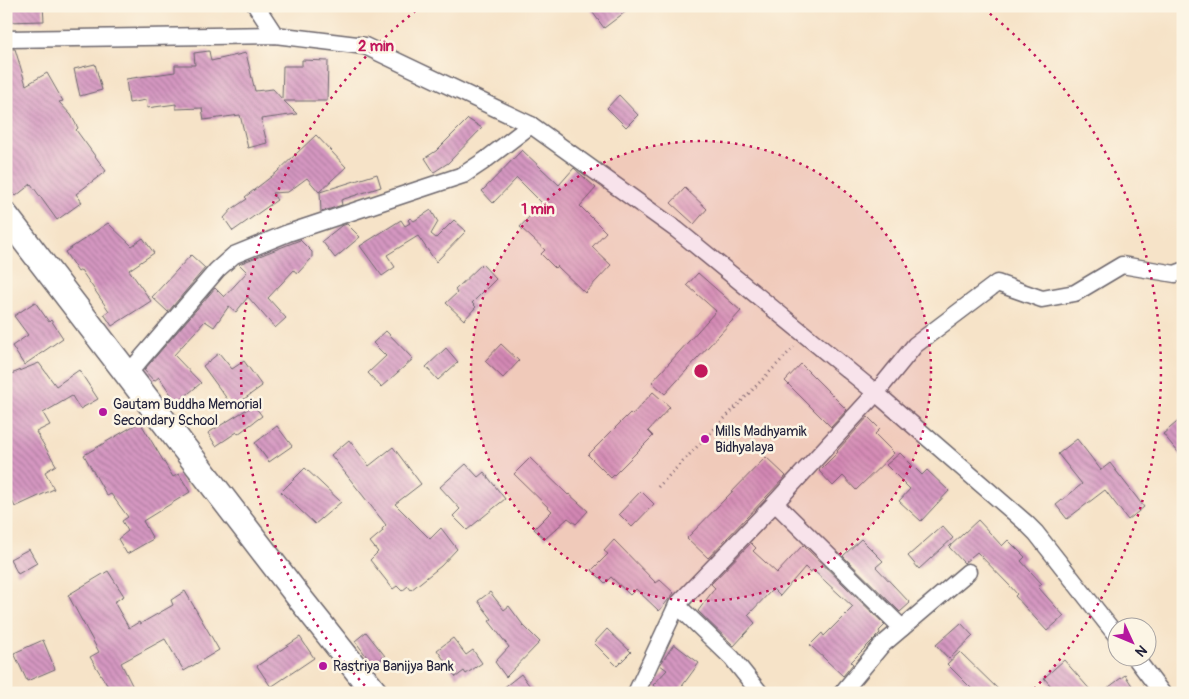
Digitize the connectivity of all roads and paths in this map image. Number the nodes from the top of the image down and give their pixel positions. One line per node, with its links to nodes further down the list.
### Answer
1 (256, 6): 2 (street)
2 (275, 35): 3 (street); 4 (street)
3 (6, 39)
4 (531, 125): 7 (street); 8 (street)
5 (6, 216): 8 (main road)
6 (1183, 271): 9 (street)
7 (805, 336): 9 (street); 10 (path)
8 (127, 375): 19 (main road)
9 (876, 393): 11 (street); 14 (street)
10 (658, 487)
11 (775, 502): 13 (street); 15 (street)
12 (968, 572): 15 (street)
13 (677, 605): 20 (street); 21 (street)
14 (1106, 622)
15 (902, 628): 22 (street)
16 (1142, 666): 23 (street)
17 (6, 691): 18 (path)
18 (18, 693)
19 (375, 693)
20 (636, 693)
21 (760, 693)
22 (842, 693)
23 (1162, 693)

